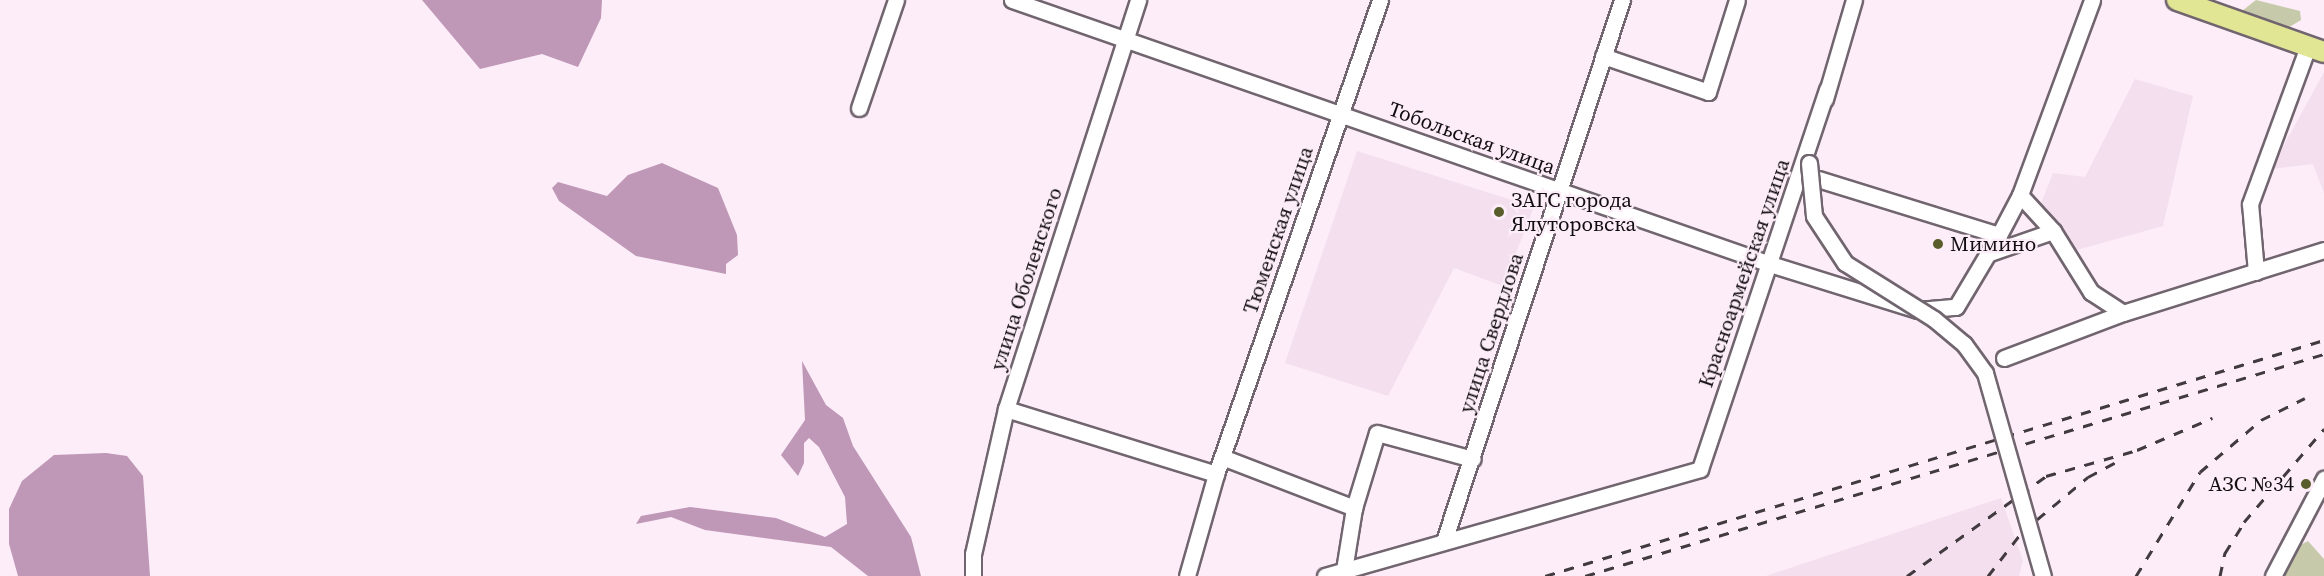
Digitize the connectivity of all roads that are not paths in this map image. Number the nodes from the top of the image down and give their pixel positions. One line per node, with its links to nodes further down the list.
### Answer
1 (896, 0): 14 (street)
2 (1012, 0): 10 (street, Тобольская улица)
3 (1138, 0): 10 (street, улица Оболенского)
4 (1380, 0): 15 (street, Тюменская улица)
5 (1622, 0): 12 (street, улица Свердлова)
6 (1737, 0): 12 (street)
7 (2092, 0): 18 (street)
8 (2177, 0): 11 (main road)
9 (1852, 1): 13 (street, Красноармейская улица)
10 (1125, 38): 15 (street, Тобольская улица); 27 (street, улица Оболенского)
11 (2316, 49): 24 (street)
12 (1603, 56): 17 (street, улица Свердлова)
13 (1827, 90): 23 (street, Красноармейская улица); 38 (street, Красноармейская улица, bridge)
14 (860, 108)
15 (1340, 113): 17 (street, Тобольская улица); 28 (street, Тюменская улица)
16 (1818, 179): 20 (street)
17 (1558, 191): 23 (street, Тобольская улица); 29 (street, улица Свердлова)
18 (2020, 195): 19 (street); 20 (street)
19 (2053, 231): 22 (street); 25 (street)
20 (2000, 235): 22 (street)
21 (2324, 250): 24 (street)
22 (1987, 254): 23 (street, Тобольская улица)
23 (1770, 264): 33 (street, Красноармейская улица)
24 (2256, 272): 25 (street)
25 (2123, 313): 26 (street)
26 (2004, 358)
27 (1006, 409): 30 (street); 35 (street, улица Оболенского)
28 (1222, 457): 30 (street, Тюменская улица); 32 (street)
29 (1473, 459): 32 (street); 33 (street, улица Свердлова)
30 (1216, 474): 36 (street, Тюменская улица)
31 (2324, 479): 39 (street)
32 (1354, 508): 34 (street)
33 (1444, 541): 34 (street)
34 (1344, 570): 37 (street)
35 (973, 576)
36 (1186, 576)
37 (1325, 576)
38 (2043, 576)
39 (2273, 576)

